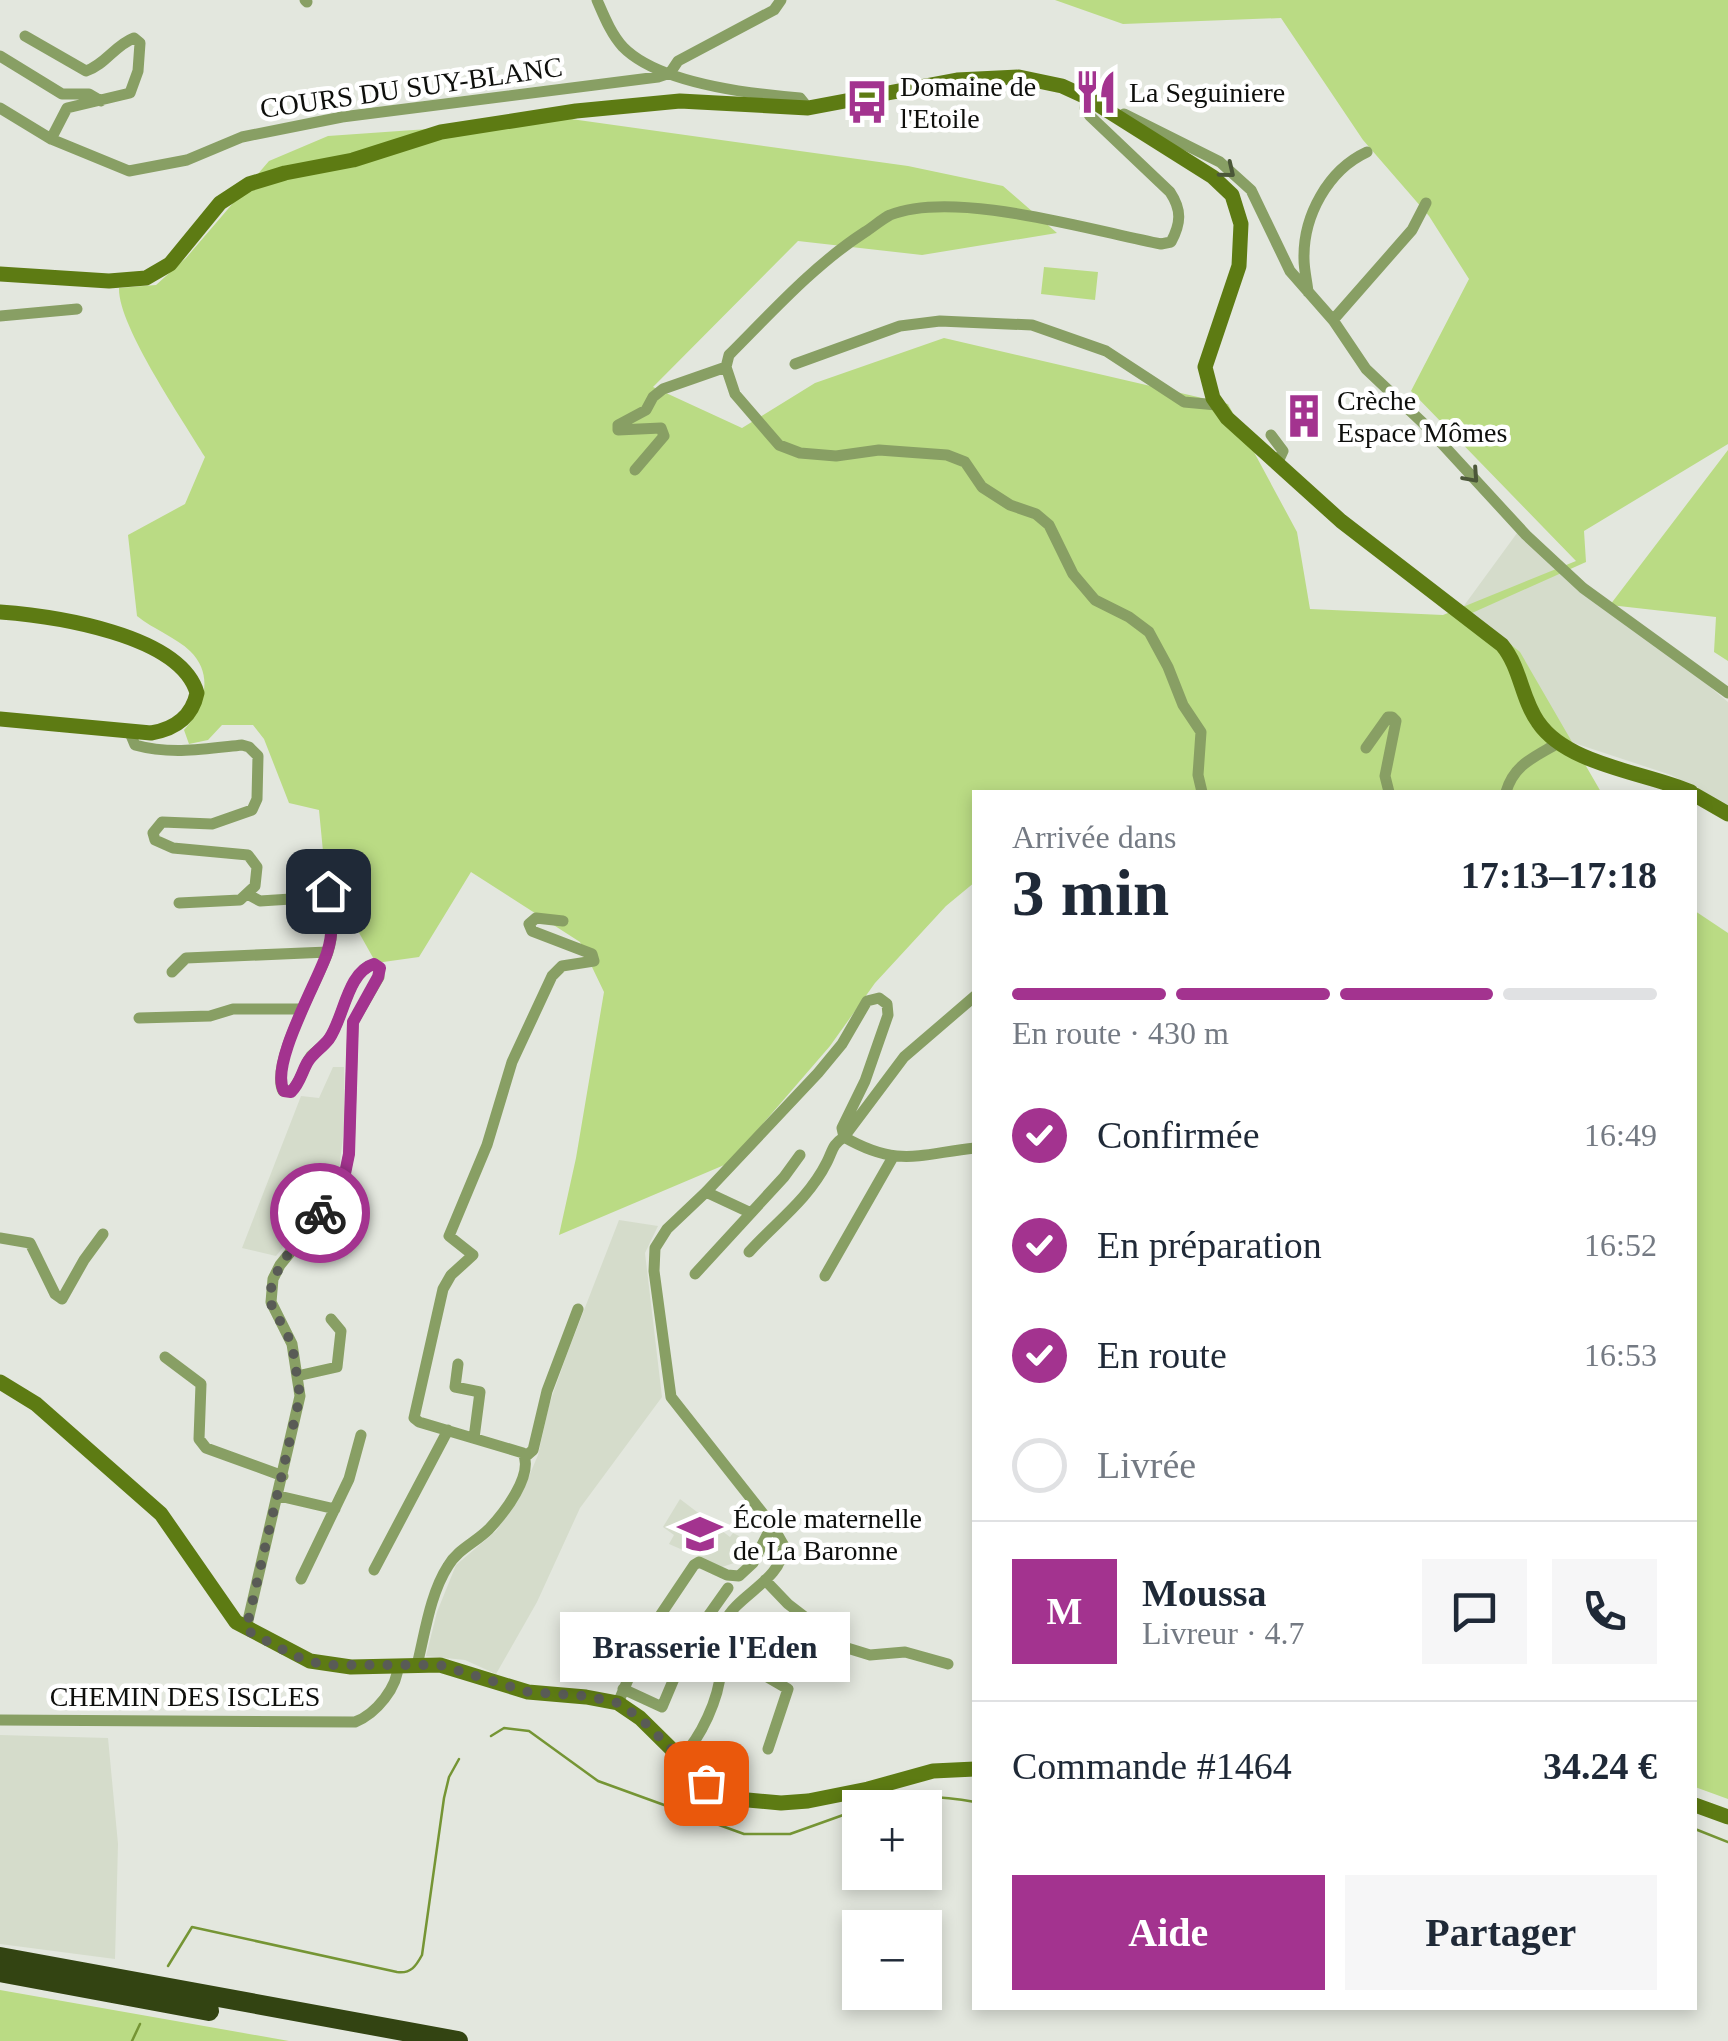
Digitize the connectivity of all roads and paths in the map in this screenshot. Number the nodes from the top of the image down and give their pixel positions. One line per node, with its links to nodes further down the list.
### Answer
1 (596, 0): 5 (street)
2 (781, 0): 5 (street)
3 (25, 36): 7 (street)
4 (0, 56): 7 (street)
5 (670, 73): 9 (street); 11 (street, COURS DU SUY-BLANC)
6 (1086, 97): 9 (main road); 10 (main road); 20 (street)
7 (101, 101): 11 (street)
8 (0, 108): 11 (street, COURS DU SUY-BLANC)
9 (808, 108): 14 (main road)
10 (1112, 113): 15 (street, one-way to 15); 21 (main road)
11 (51, 139)
12 (1367, 152): 15 (street)
13 (1426, 203): 18 (street)
14 (0, 274)
15 (1308, 292): 18 (street)
16 (77, 309): 17 (street)
17 (0, 316)
18 (1332, 320): 26 (street, one-way to 26)
19 (795, 364): 21 (street)
20 (726, 366): 24 (street); 31 (street)
21 (1217, 406): 23 (main road)
22 (1271, 434): 23 (street)
23 (1277, 464): 29 (main road)
24 (635, 470)
25 (0, 612): 28 (main road)
26 (1728, 693)
27 (0, 720): 28 (main road)
28 (130, 732): 38 (street)
29 (1558, 744): 33 (street); 34 (main road)
30 (1366, 748): 32 (street)
31 (1202, 790)
32 (1388, 790)
33 (1507, 790)
34 (1682, 790)
35 (1697, 796): 36 (main road)
36 (1728, 814)
37 (324, 867): 42 (street)
38 (248, 895): 39 (street); 40 (street)
39 (292, 899)
40 (179, 903)
41 (563, 921): 64 (street)
42 (328, 952): 43 (street); 45 (street)
43 (172, 972)
44 (972, 999): 47 (street)
45 (301, 1010): 46 (street); 62 (street)
46 (139, 1018)
47 (844, 1137): 50 (street); 51 (street); 55 (street)
48 (972, 1149): 50 (street)
49 (800, 1155): 52 (street)
50 (893, 1157): 57 (street)
51 (706, 1192): 52 (street); 71 (street)
52 (752, 1213): 56 (street)
53 (104, 1234): 54 (street)
54 (0, 1238)
55 (749, 1252)
56 (695, 1274)
57 (825, 1276)
58 (578, 1309): 67 (street)
59 (331, 1319): 62 (street)
60 (165, 1357): 68 (street)
61 (458, 1364): 66 (street)
62 (297, 1376): 68 (street)
63 (0, 1382): 76 (main road)
64 (448, 1430): 66 (street); 72 (street)
65 (361, 1436): 70 (street)
66 (474, 1438): 67 (street)
67 (525, 1457): 79 (street)
68 (283, 1476): 69 (street)
69 (278, 1500): 70 (street); 76 (street)
70 (334, 1513): 73 (street)
71 (772, 1525): 74 (street); 81 (street)
72 (374, 1570)
73 (302, 1579)
74 (764, 1580): 77 (street); 78 (street)
75 (728, 1588): 81 (street)
76 (246, 1630): 80 (main road)
77 (721, 1655): 83 (street); 84 (street)
78 (948, 1664)
79 (418, 1665): 80 (main road); 81 (main road)
80 (398, 1666): 82 (street, CHEMIN DES ISCLES)
81 (620, 1696): 84 (main road)
82 (0, 1720)
83 (768, 1749)
84 (680, 1759): 85 (main road)
85 (972, 1769)
86 (1697, 1806): 87 (main road)
87 (1728, 1817)
88 (0, 1958): 91 (highway)
89 (0, 1972): 90 (highway)
90 (375, 2041)
91 (458, 2041)

